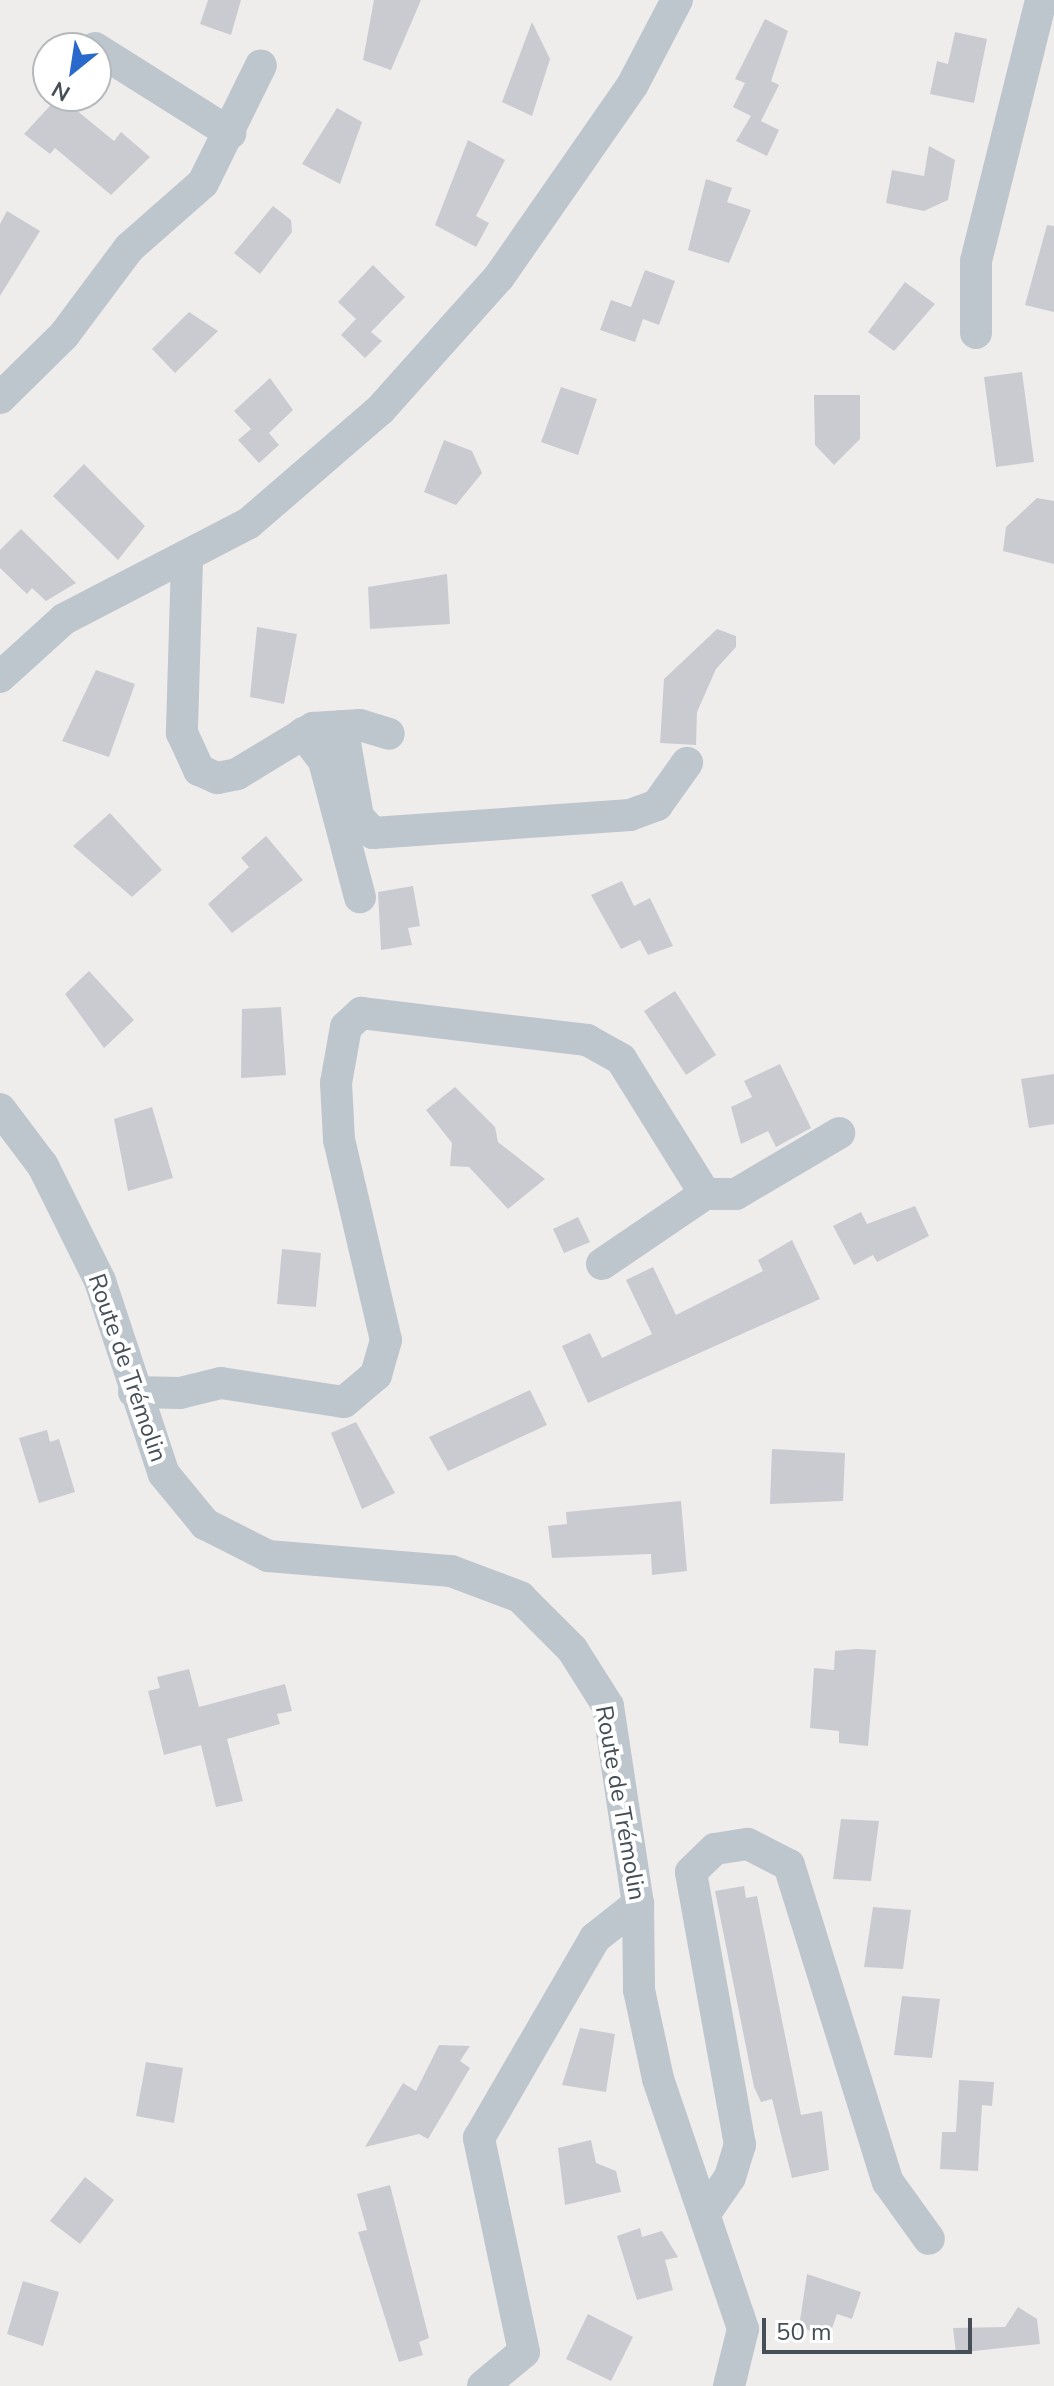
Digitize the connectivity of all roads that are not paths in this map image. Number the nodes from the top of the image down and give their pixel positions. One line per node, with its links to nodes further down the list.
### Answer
1 (1041, 0): 6 (street)
2 (665, 8): 8 (street)
3 (112, 59): 5 (street)
4 (261, 65): 5 (street)
5 (230, 133): 7 (street)
6 (976, 333)
7 (0, 398)
8 (187, 560): 9 (street); 11 (street)
9 (0, 677)
10 (342, 726): 11 (street); 12 (street); 13 (street)
11 (303, 733): 14 (street)
12 (389, 734)
13 (687, 763)
14 (360, 897)
15 (0, 1109): 19 (street, Route de Trémolin)
16 (839, 1133): 17 (street)
17 (705, 1194): 18 (street); 19 (street)
18 (602, 1264)
19 (134, 1392): 20 (street, Route de Trémolin)
20 (638, 1904): 21 (street, Route de Trémolin); 23 (street)
21 (706, 2212): 22 (street); 24 (street, Route de Trémolin)
22 (929, 2239)
23 (483, 2386)
24 (729, 2386)

